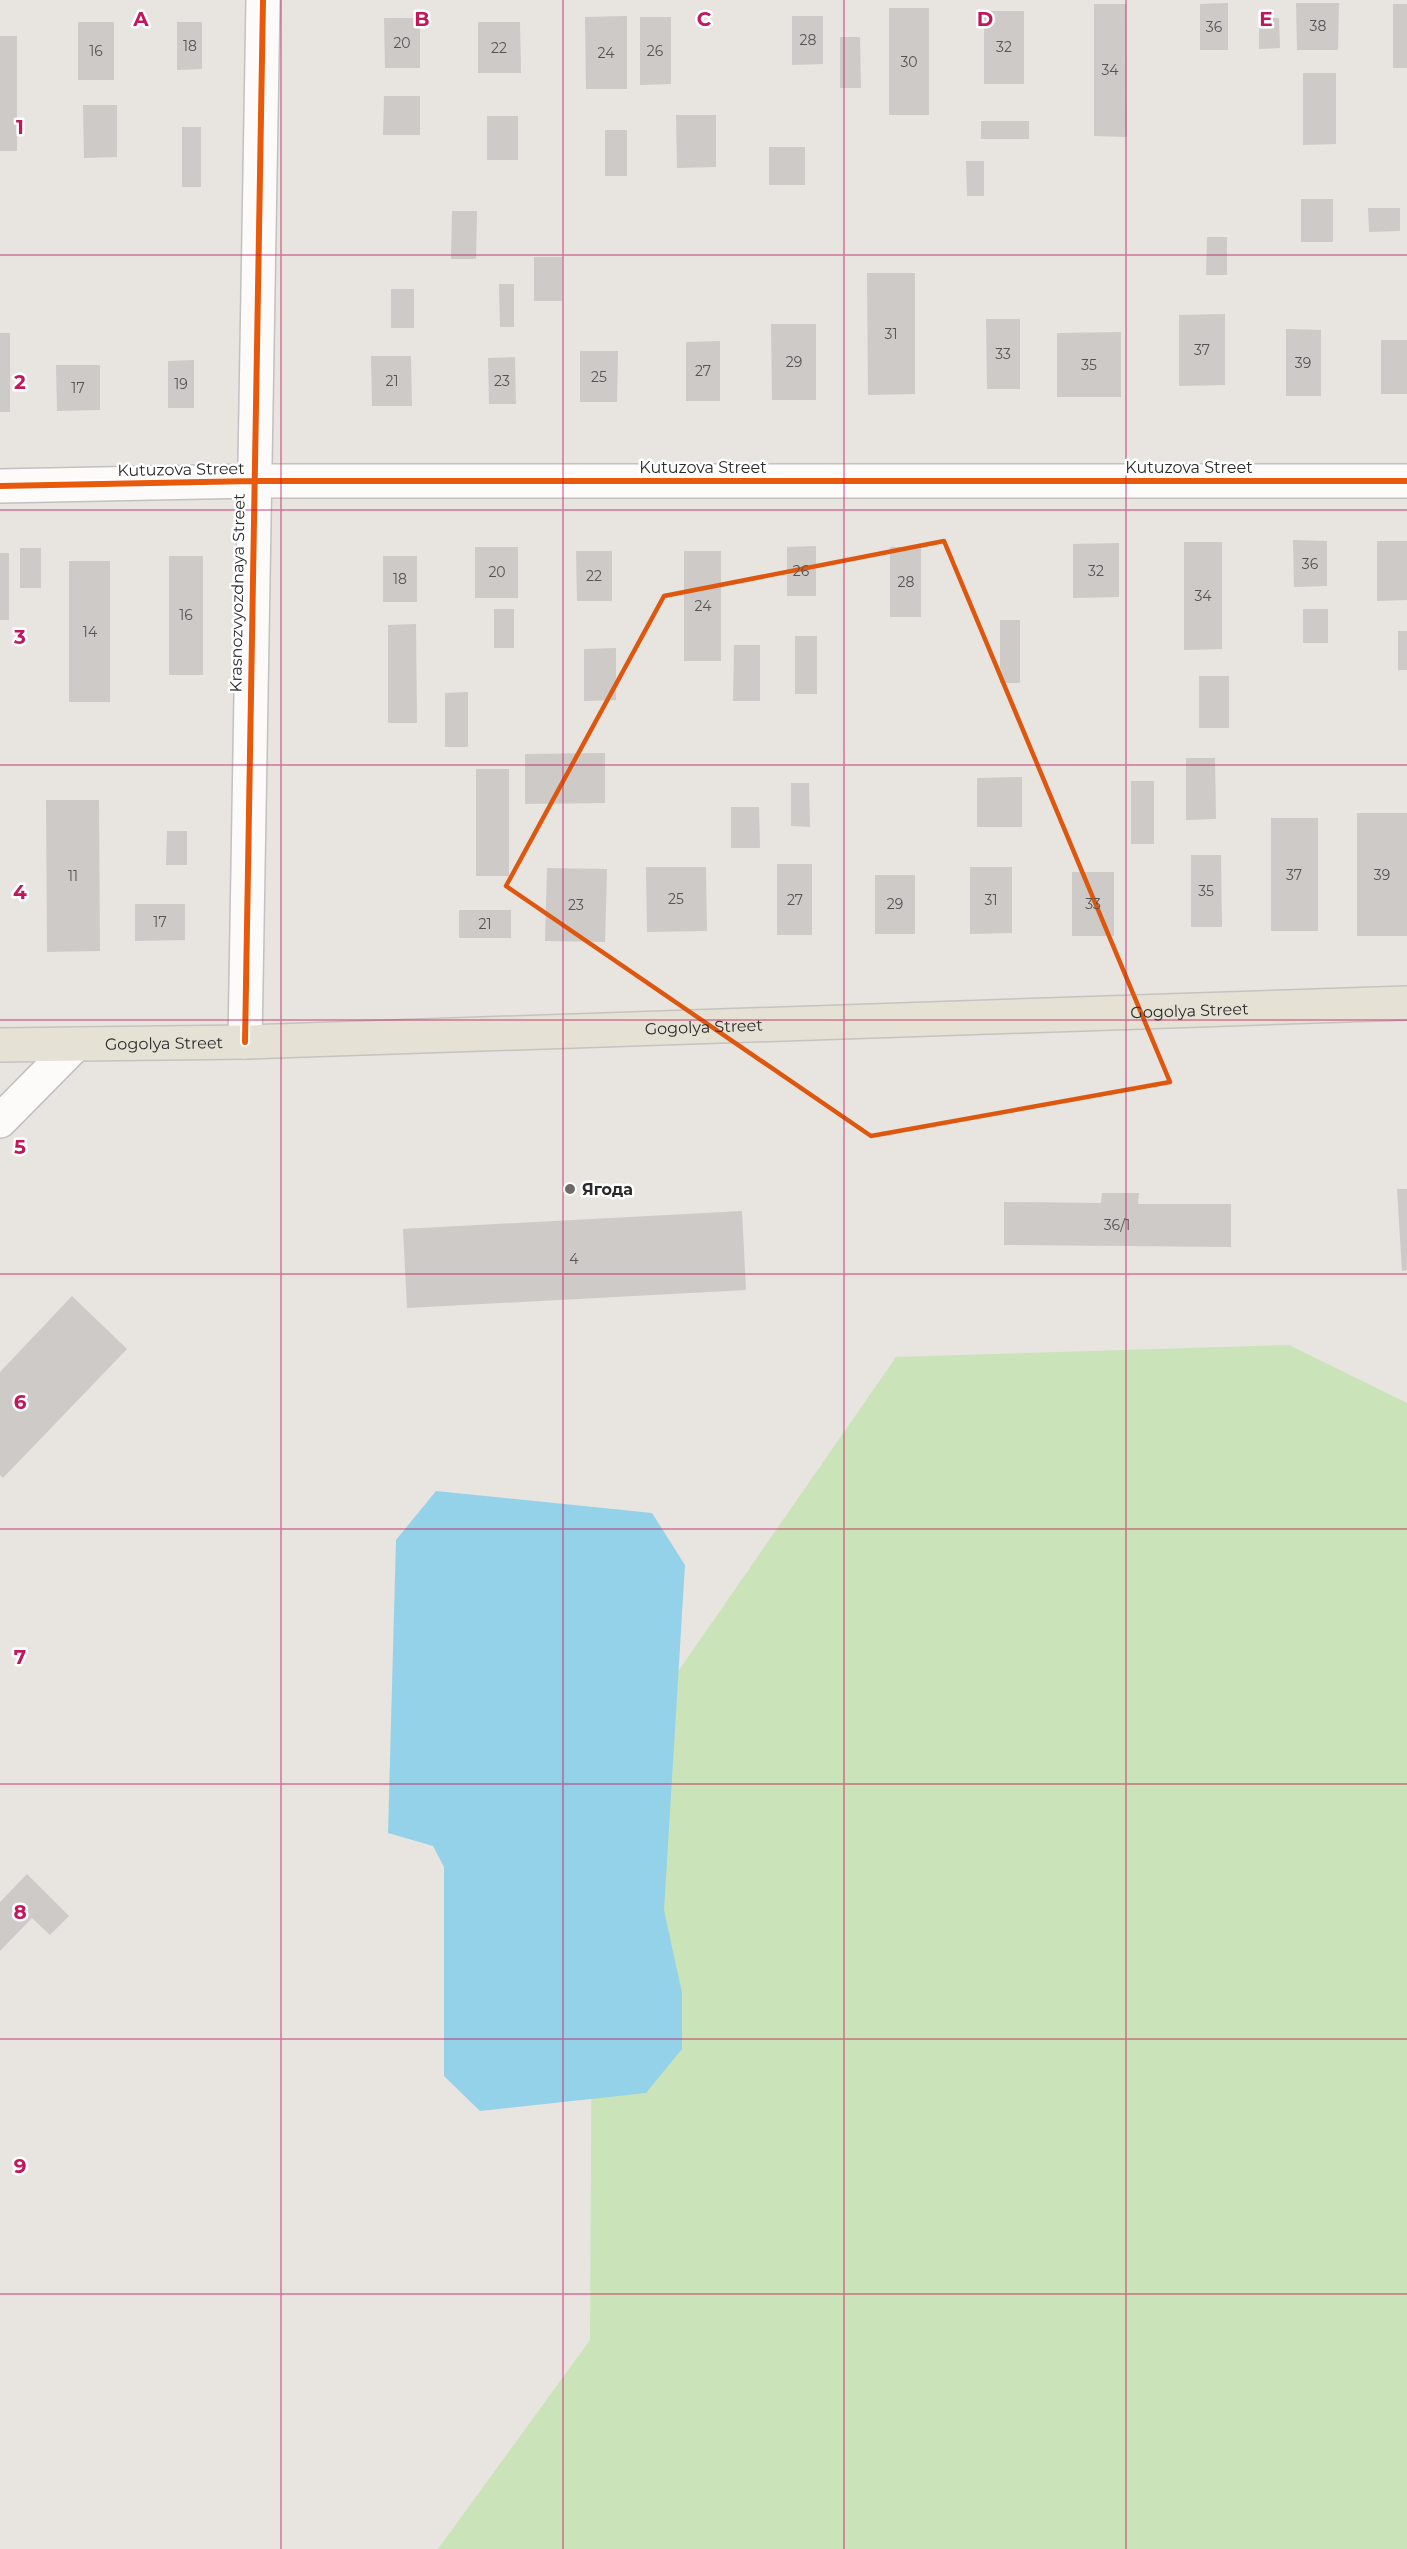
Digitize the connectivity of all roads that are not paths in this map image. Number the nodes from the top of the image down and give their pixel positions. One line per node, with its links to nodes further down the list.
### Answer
1 (263, 0): 2 (street, Krasnozvyozdnaya Street)
2 (253, 481): 3 (street, Kutuzova Street); 4 (street, Kutuzova Street); 6 (street, Krasnozvyozdnaya Street)
3 (1407, 481)
4 (0, 486)
5 (1407, 1003): 6 (main road, Gogolya Street)
6 (244, 1042): 8 (main road, Gogolya Street)
7 (0, 1045): 8 (main road, Gogolya Street)
8 (75, 1045): 9 (street)
9 (0, 1121)

